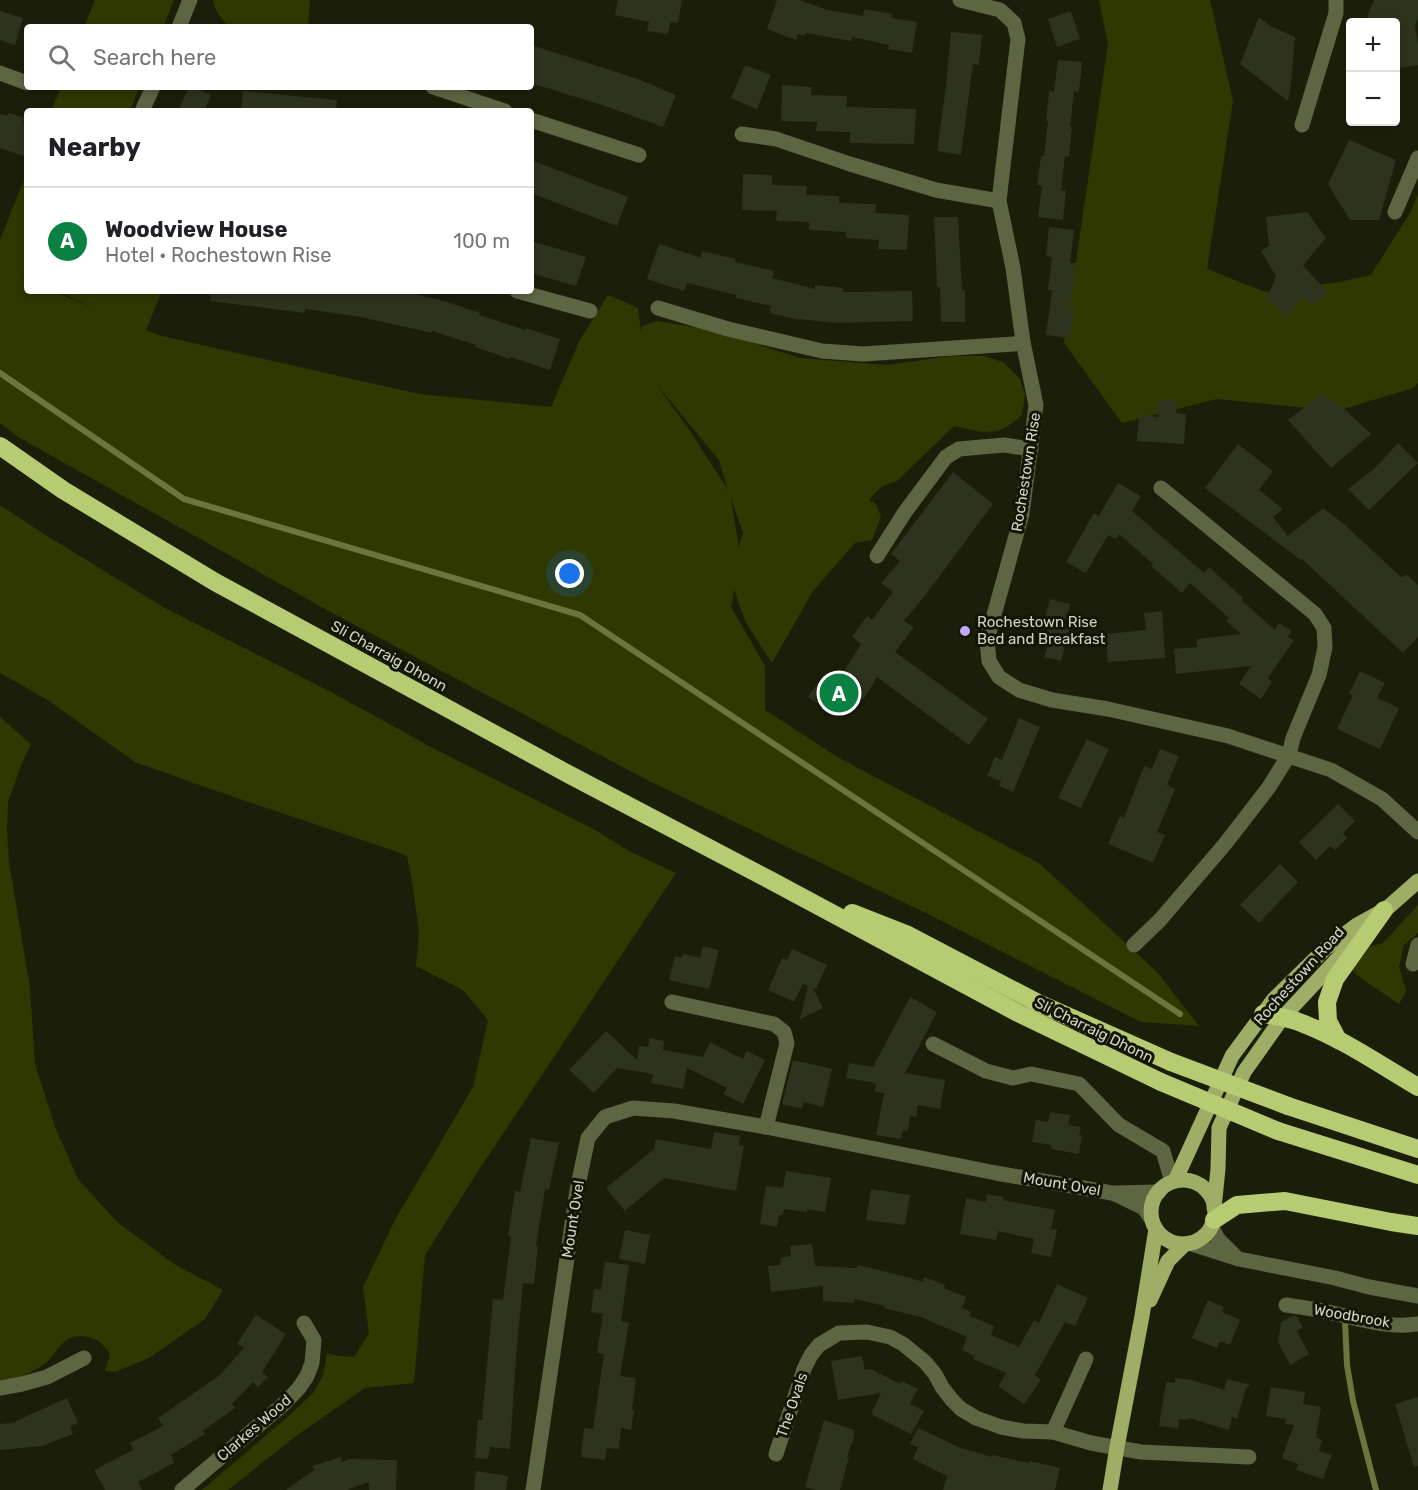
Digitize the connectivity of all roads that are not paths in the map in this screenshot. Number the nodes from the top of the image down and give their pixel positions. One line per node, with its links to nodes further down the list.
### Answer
1 (190, 0): 4 (street)
2 (960, 0): 16 (street, Rochestown Rise)
3 (1336, 0): 12 (street)
4 (180, 24)
5 (0, 74): 6 (street)
6 (24, 82)
7 (152, 90): 9 (street)
8 (442, 90): 10 (street)
9 (143, 108)
10 (496, 108)
11 (534, 121): 14 (street)
12 (1302, 125)
13 (742, 135): 16 (street)
14 (639, 155)
15 (1418, 158): 17 (street)
16 (999, 201): 21 (street, Rochestown Rise)
17 (1395, 212)
18 (528, 294): 20 (street)
19 (658, 308): 21 (street)
20 (590, 311)
21 (1023, 342): 23 (street, Rochestown Rise)
22 (0, 447): 28 (highway, Sli Charraig Dhonn)
23 (1031, 449): 25 (street); 26 (street, Rochestown Rise)
24 (1161, 488): 26 (street)
25 (877, 556)
26 (1289, 755): 27 (street, Rochestown Rise); 31 (street)
27 (1418, 831)
28 (770, 880): 41 (highway, Sli Charraig Dhonn, bridge); 42 (highway, Sli Charraig Dhonn, bridge)
29 (1418, 881): 30 (main road, Rochestown Road)
30 (1384, 910): 35 (main road, Rochestown Road); 36 (main road, Rochestown Road); 37 (highway)
31 (1134, 945)
32 (1418, 945): 33 (street)
33 (1413, 964)
34 (672, 1002): 40 (street)
35 (1263, 1014): 36 (highway); 43 (main road, Rochestown Road)
36 (1283, 1017): 37 (highway); 46 (main road, Rochestown Road)
37 (1338, 1040): 39 (highway)
38 (933, 1044): 43 (street)
39 (1418, 1087)
40 (766, 1127): 45 (street, Mount Ovel); 64 (street, Mount Ovel)
41 (1418, 1149)
42 (1418, 1175)
43 (1173, 1182): 44 (main road); 46 (main road)
44 (1159, 1191): 45 (street, Mount Ovel); 47 (main road)
45 (1112, 1193): 47 (street, Mount Ovel)
46 (1213, 1218): 48 (highway); 49 (main road); 50 (street)
47 (1154, 1224): 49 (main road); 53 (main road)
48 (1418, 1226)
49 (1187, 1243): 50 (street); 53 (main road)
50 (1239, 1259): 51 (street)
51 (1418, 1296)
52 (1286, 1305): 55 (street, Woodbrook)
53 (1142, 1316): 60 (main road)
54 (304, 1323): 63 (street, Clarkes Wood)
55 (1418, 1324)
56 (84, 1358): 58 (street)
57 (1086, 1359): 59 (street)
58 (0, 1388)
59 (1053, 1432): 60 (street, The Ovals); 61 (street, The Ovals)
60 (1117, 1447): 62 (street, The Ovals); 65 (main road)
61 (776, 1454)
62 (1249, 1457)
63 (182, 1490)
64 (533, 1490)
65 (1110, 1490)

